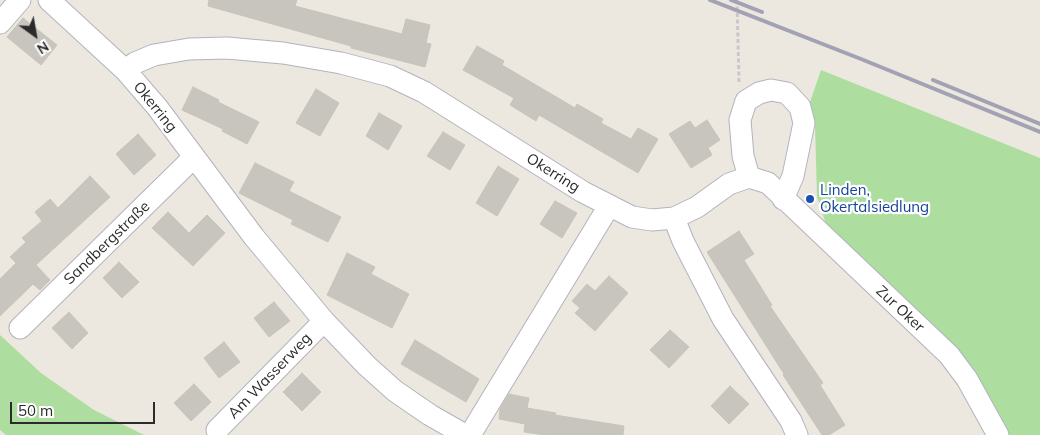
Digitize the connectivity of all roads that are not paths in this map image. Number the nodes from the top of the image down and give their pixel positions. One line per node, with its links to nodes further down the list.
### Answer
1 (20, 0): 3 (street)
2 (49, 0): 4 (street)
3 (0, 24)
4 (125, 70): 5 (street, Okerring); 8 (street, Okerring)
5 (194, 157): 10 (street, Okerring); 11 (street, Sandbergstraße)
6 (749, 177): 7 (street, Zur Oker); 7 (street); 9 (street)
7 (783, 199): 16 (street, Zur Oker)
8 (610, 206): 9 (street, Okerring); 14 (street)
9 (674, 218): 15 (street)
10 (324, 321): 12 (street, Am Wasserweg); 13 (street, Okerring)
11 (20, 328)
12 (217, 430)
13 (465, 435)
14 (470, 435)
15 (797, 435)
16 (998, 435)

